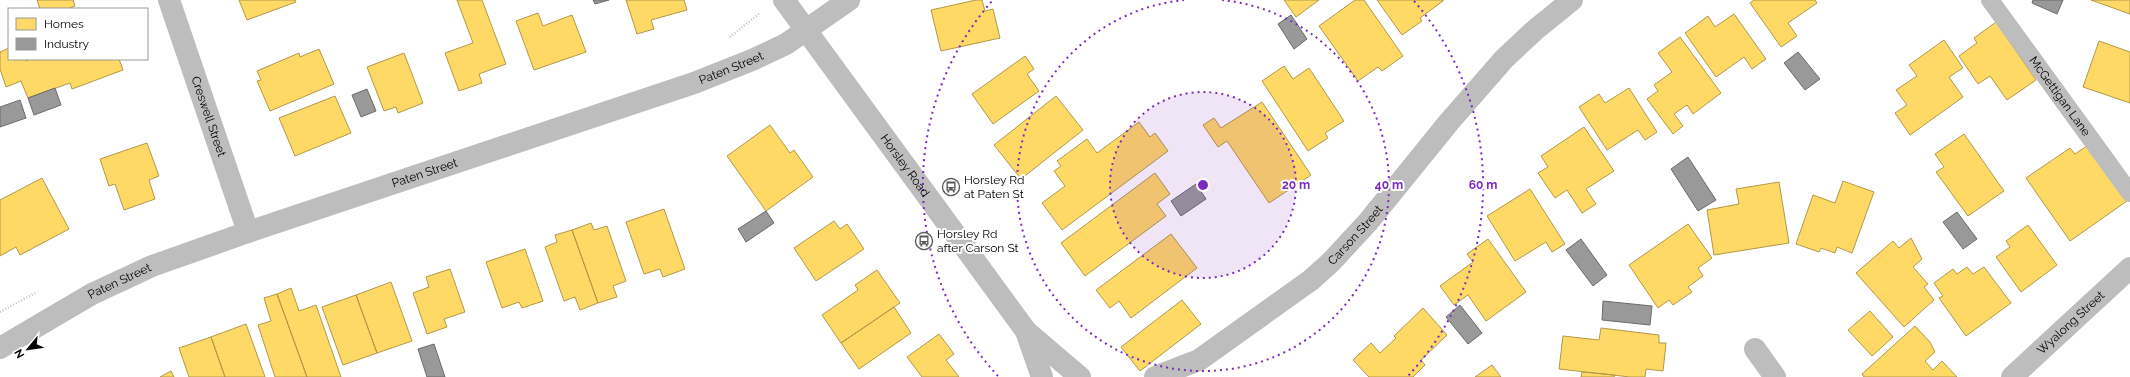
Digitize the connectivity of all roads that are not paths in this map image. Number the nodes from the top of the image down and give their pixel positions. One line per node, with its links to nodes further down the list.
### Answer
1 (169, 0): 8 (street, Creswell Street)
2 (784, 0): 6 (street, Horsley Road)
3 (849, 0): 6 (street, Paten Street)
4 (1572, 0): 13 (street, Carson Street)
5 (1990, 0): 7 (lane, McGettigan Lane)
6 (806, 30): 8 (street, Paten Street); 10 (street, Horsley Road)
7 (2130, 193)
8 (248, 232): 11 (street, Paten Street)
9 (2130, 268): 19 (street, Wyalong Street)
10 (1026, 331): 14 (street, Horsley Road); 15 (street, Horsley Road)
11 (0, 348)
12 (1755, 349): 18 (street)
13 (1199, 360): 16 (street, Carson Street); 17 (street, Carson Street)
14 (1042, 377)
15 (1080, 377)
16 (1155, 377)
17 (1186, 377)
18 (1775, 377)
19 (2012, 377)

